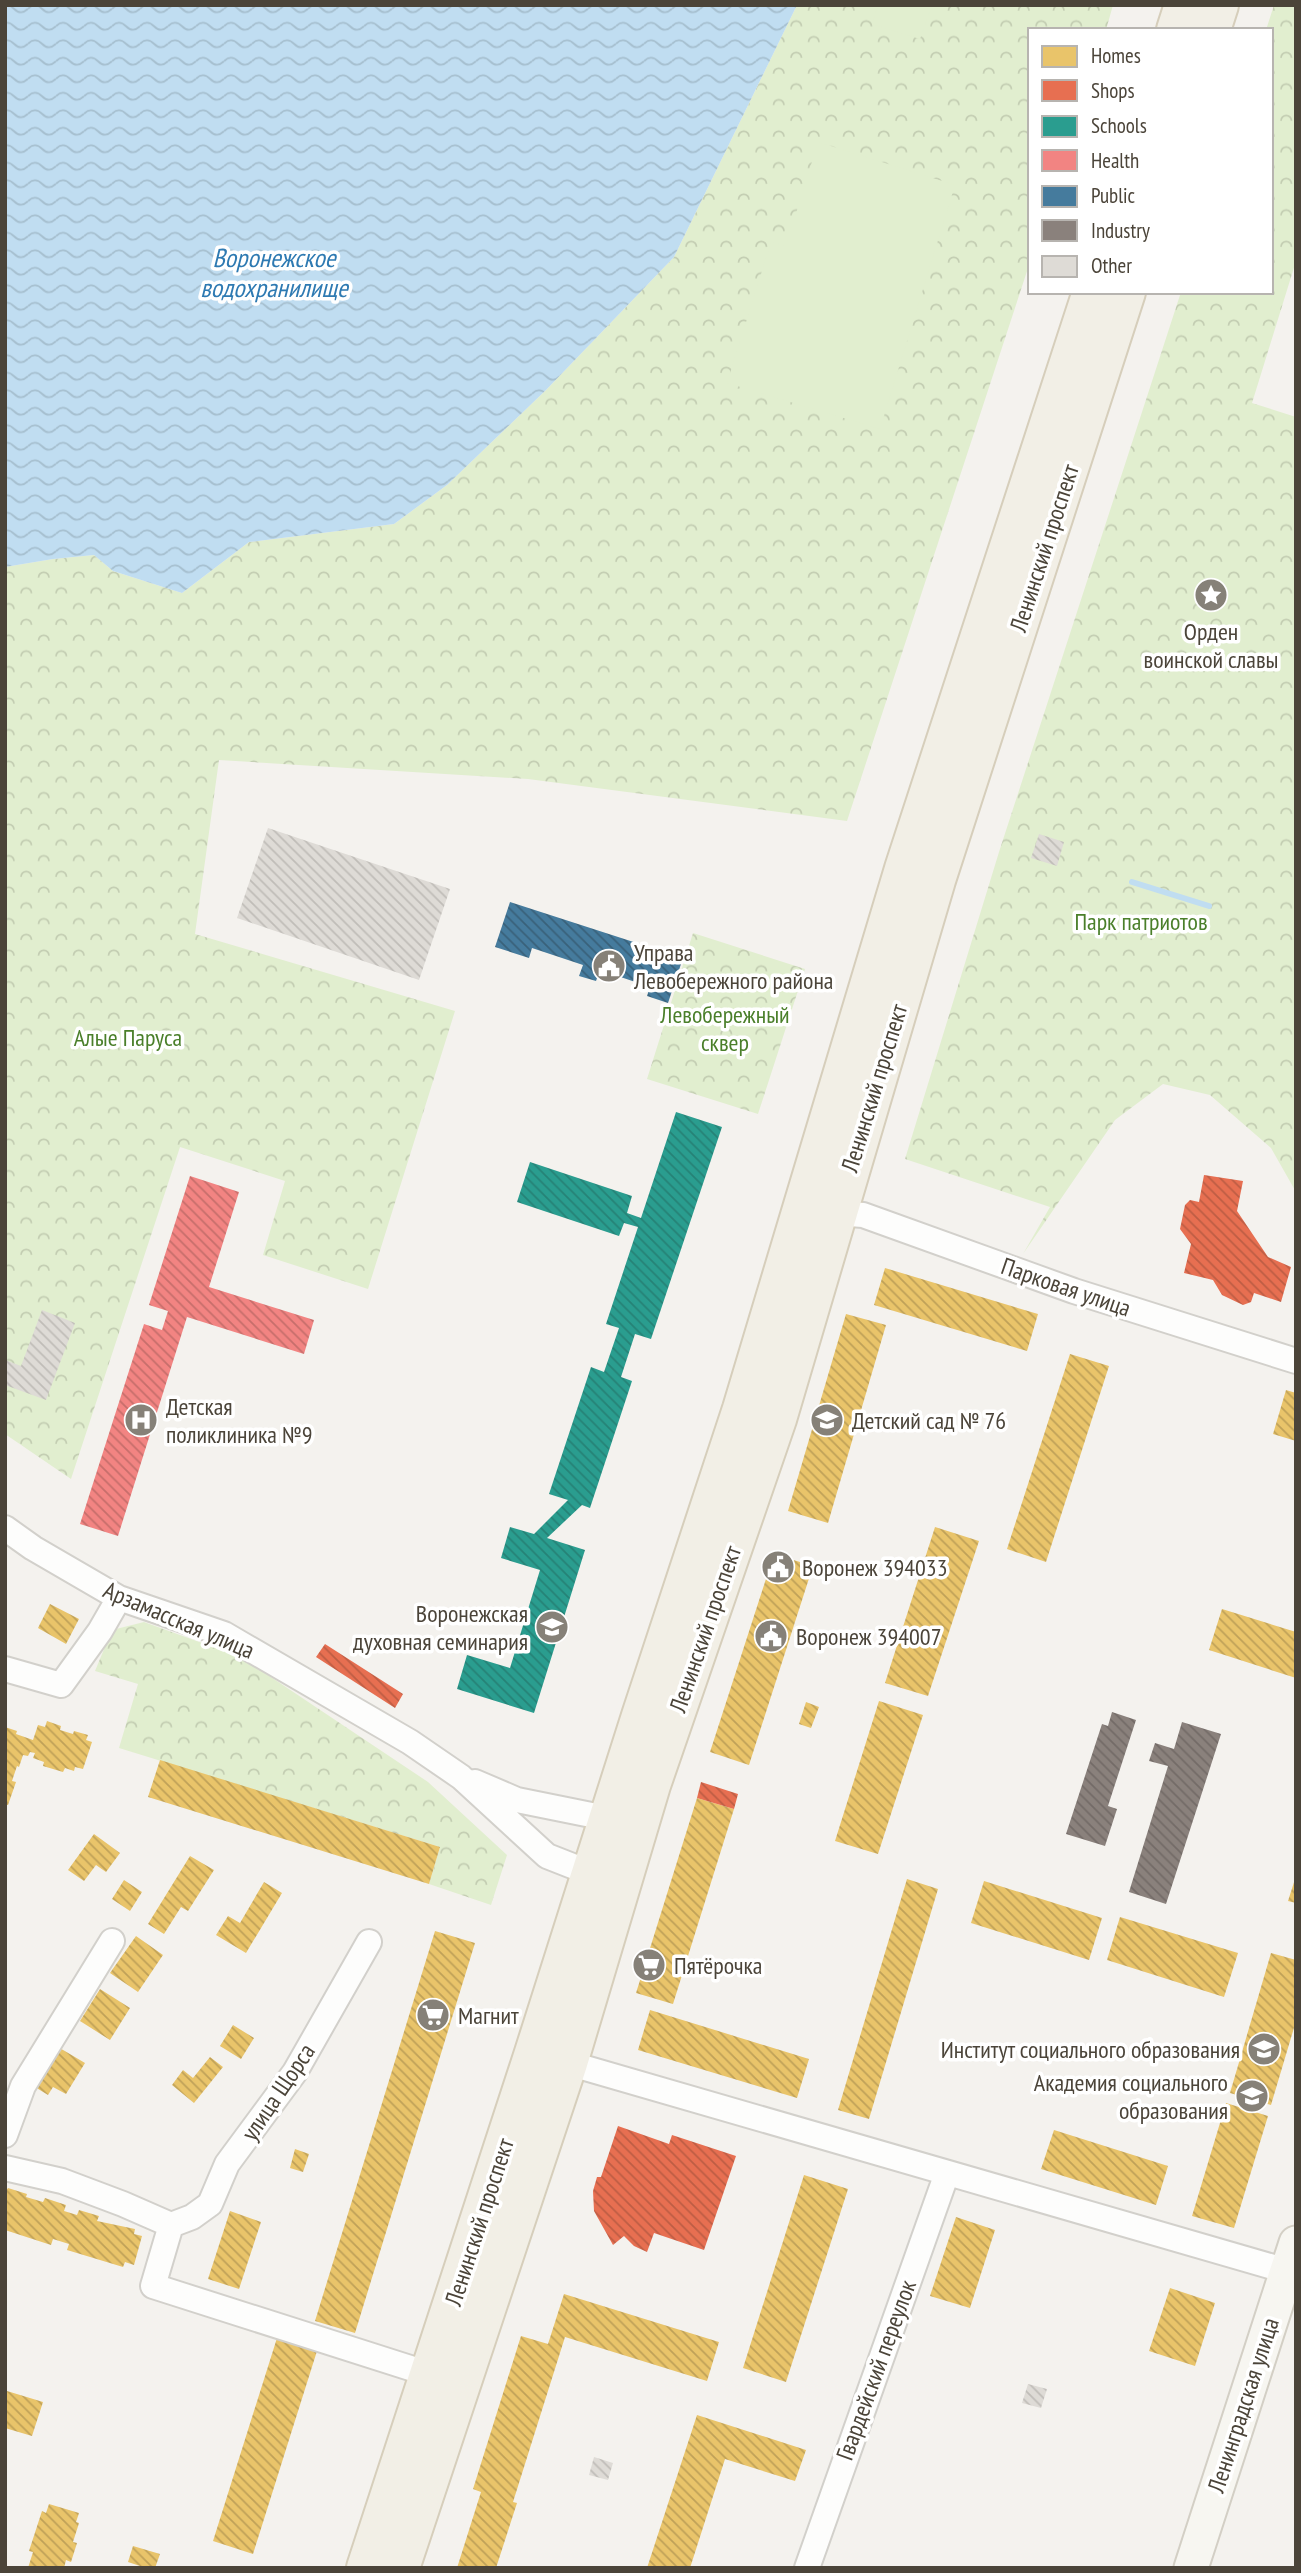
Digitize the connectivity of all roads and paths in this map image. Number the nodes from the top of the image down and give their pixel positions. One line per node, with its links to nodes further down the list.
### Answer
1 (1184, 5): 3 (main road)
2 (1219, 5): 4 (main road)
3 (1177, 28)
4 (1212, 28)
5 (1091, 294): 7 (main road, Ленинский проспект)
6 (1125, 294): 7 (main road, Ленинский проспект)
7 (893, 966): 8 (main road, Ленинский проспект); 14 (main road, Ленинский проспект)
8 (836, 1213): 9 (street, Парковая улица); 14 (main road, Ленинский проспект)
9 (1296, 1361)
10 (5, 1528): 11 (street, Арзамасская улица)
11 (118, 1598): 12 (street); 13 (street, Арзамасская улица)
12 (5, 1669)
13 (461, 1777): 14 (street, Арзамасская улица); 15 (street, Арзамасская улица)
14 (623, 1822): 15 (main road, Ленинский проспект)
15 (605, 1879): 18 (main road, Ленинский проспект); 24 (main road, Ленинский проспект)
16 (112, 1941): 19 (street)
17 (369, 1942): 22 (street, улица Щорса)
18 (568, 2063): 21 (street); 26 (main road, Ленинский проспект)
19 (5, 2135)
20 (5, 2168): 22 (street)
21 (947, 2173): 23 (street); 27 (street, Гвардейский переулок)
22 (171, 2225): 24 (street)
23 (1291, 2257): 28 (main road, Ленинградская улица)
24 (429, 2374): 25 (main road, Ленинский проспект)
25 (366, 2568)
26 (400, 2568)
27 (807, 2568)
28 (1191, 2568)

